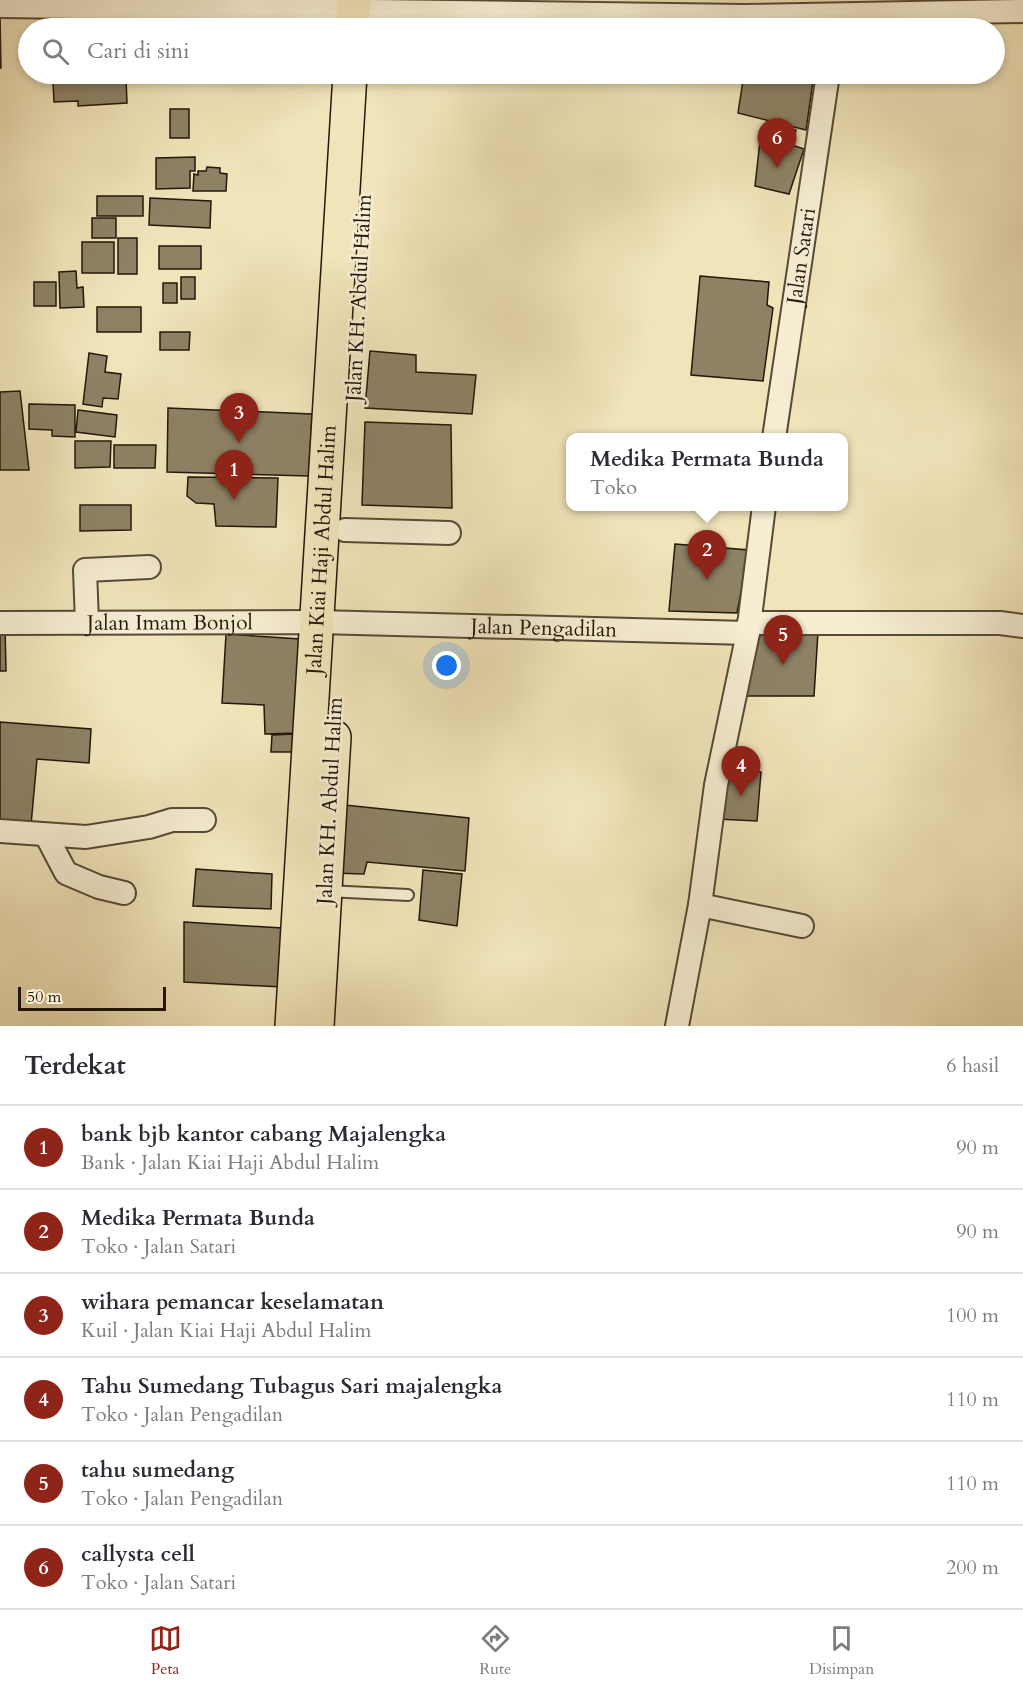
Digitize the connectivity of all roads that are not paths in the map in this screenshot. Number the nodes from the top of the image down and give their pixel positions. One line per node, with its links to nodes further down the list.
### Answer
1 (127, 4): 2 (street); 6 (street)
2 (0, 6)
3 (593, 7): 4 (street); 6 (street)
4 (744, 8): 7 (street)
5 (1023, 11): 7 (street)
6 (364, 14)
7 (836, 15)
8 (350, 84): 16 (main road, Jalan Kiai Haji Abdul Halim)
9 (371, 84): 13 (main road, Jalan KH. Abdul Halim)
10 (827, 84): 11 (street, Jalan Satari)
11 (775, 433)
12 (764, 511): 20 (street)
13 (345, 530): 14 (street); 16 (main road, Jalan KH. Abdul Halim)
14 (449, 533)
15 (149, 567): 18 (street)
16 (329, 622): 18 (street, Jalan Imam Bonjol); 20 (street, Jalan Pengadilan); 24 (main road, Jalan KH. Abdul Halim); 29 (main road, Jalan Kiai Haji Abdul Halim)
17 (0, 623): 18 (street, Jalan Imam Bonjol)
18 (87, 623)
19 (1023, 626): 20 (street, Jalan Pengadilan)
20 (749, 628): 27 (street)
21 (204, 820): 23 (street)
22 (0, 831): 23 (street)
23 (46, 835): 25 (street)
24 (325, 891): 26 (lane); 30 (main road, Jalan KH. Abdul Halim)
25 (124, 893)
26 (408, 895)
27 (700, 905): 28 (street); 31 (street)
28 (801, 926)
29 (292, 1026)
30 (317, 1026)
31 (677, 1026)

